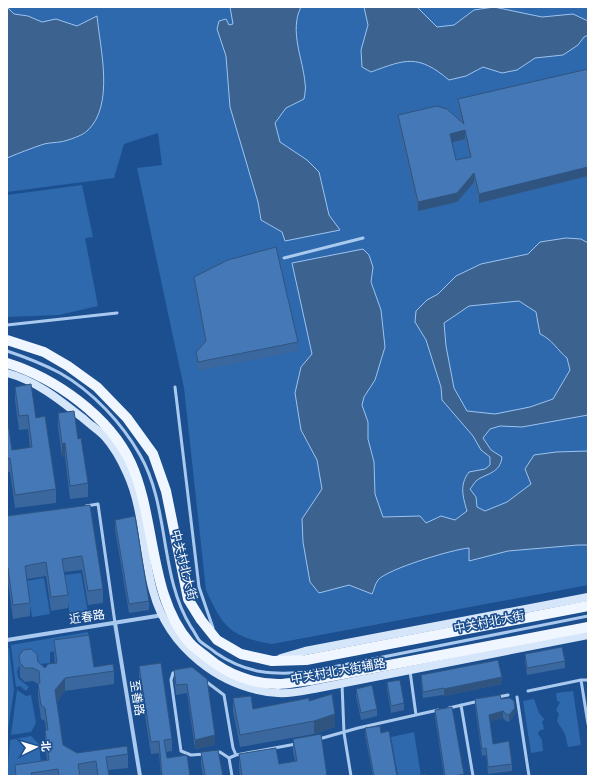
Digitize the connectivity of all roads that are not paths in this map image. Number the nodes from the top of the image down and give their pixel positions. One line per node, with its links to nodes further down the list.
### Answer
1 (363, 238): 2 (lane)
2 (284, 258)
3 (117, 313): 4 (lane)
4 (7, 325)
5 (7, 340): 19 (main road, 中关村北大街)
6 (7, 352): 14 (lane, 中关村北大街)
7 (7, 363): 13 (main road, 中关村北大街)
8 (7, 372): 13 (street, 中关村北大街辅路)
9 (174, 387): 19 (lane)
10 (83, 506): 15 (lane)
11 (588, 597): 20 (street, 中关村北大街辅路)
12 (588, 606): 20 (main road, 中关村北大街)
13 (165, 614): 15 (street, 近春路); 21 (main road, 中关村北大街); 26 (street, 中关村北大街辅路)
14 (588, 616)
15 (115, 623): 18 (street, 近春路); 40 (street, 至善路)
16 (588, 627): 21 (main road, 中关村北大街)
17 (588, 635): 21 (street, 中关村北大街辅路)
18 (7, 640)
19 (217, 640): 20 (main road, 中关村北大街)
20 (272, 661)
21 (409, 665): 26 (street, 中关村北大街辅路); 33 (lane)
22 (180, 672): 39 (lane)
23 (199, 676): 38 (lane)
24 (581, 680): 25 (lane); 27 (lane); 34 (lane)
25 (588, 680)
26 (342, 683): 35 (lane)
27 (528, 691)
28 (508, 695): 29 (lane)
29 (492, 698)
30 (517, 698): 44 (lane)
31 (485, 700): 32 (lane)
32 (461, 705): 33 (lane); 43 (lane)
33 (416, 715): 35 (lane)
34 (588, 724)
35 (344, 733): 36 (lane); 42 (lane)
36 (317, 739)
37 (304, 743): 38 (lane)
38 (236, 755): 39 (lane)
39 (229, 758): 41 (lane)
40 (140, 776)
41 (232, 776)
42 (352, 776)
43 (473, 776)
44 (529, 776)

